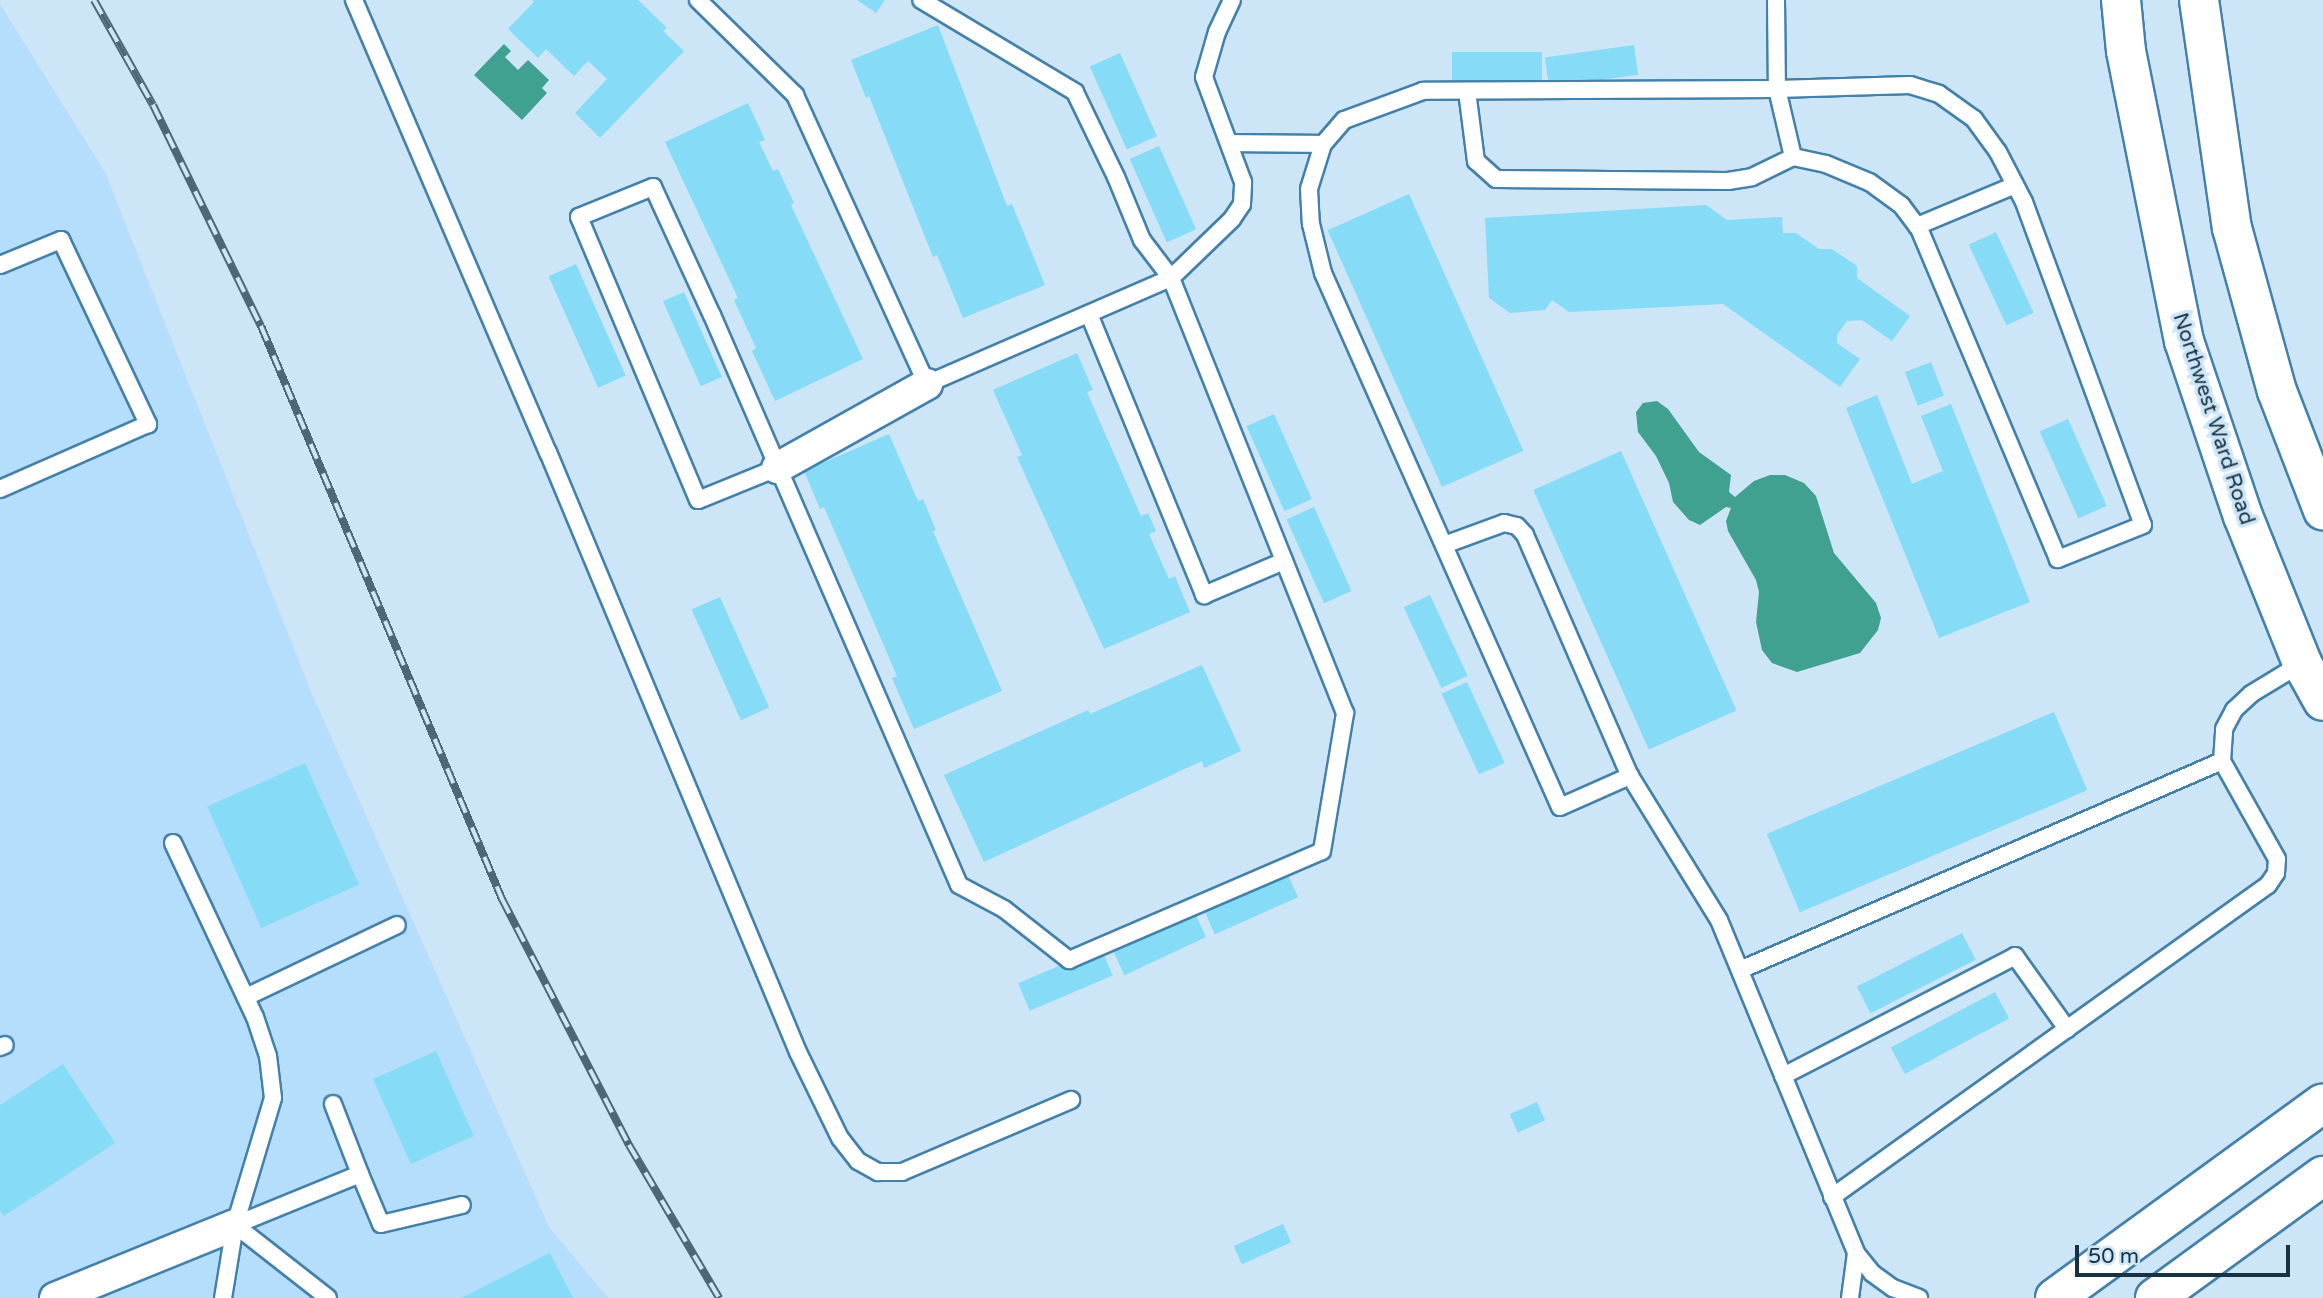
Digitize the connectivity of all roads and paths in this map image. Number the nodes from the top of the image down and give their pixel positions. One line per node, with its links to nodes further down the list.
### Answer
1 (354, 0): 34 (lane)
2 (698, 0): 18 (lane)
3 (921, 0): 16 (lane)
4 (1232, 0): 10 (lane)
5 (1776, 0): 8 (lane)
6 (2121, 0): 24 (street, Northwest Ward Road)
7 (2199, 0): 21 (street)
8 (1777, 89): 9 (lane); 12 (lane); 13 (lane)
9 (1467, 91): 11 (lane); 12 (lane)
10 (1230, 143): 11 (lane); 16 (lane)
11 (1323, 144): 22 (lane)
12 (1793, 157): 14 (lane)
13 (2015, 185): 14 (lane); 14 (lane)
14 (1917, 226)
15 (0, 265): 20 (lane)
16 (1171, 278): 17 (lane); 23 (lane)
17 (1089, 314): 18 (lane); 23 (lane)
18 (927, 384): 19 (street)
19 (777, 468): 19 (lane); 23 (lane)
20 (0, 489)
21 (2323, 510)
22 (1444, 545): 27 (lane); 27 (lane)
23 (1284, 561)
24 (2302, 663): 25 (street, Northwest Ward Road); 26 (lane)
25 (2323, 701)
26 (2222, 761): 30 (lane); 32 (lane)
27 (1630, 776): 30 (lane)
28 (173, 842): 31 (lane)
29 (397, 925): 31 (lane)
30 (1740, 971): 33 (lane)
31 (246, 997): 41 (lane)
32 (2067, 1029): 33 (lane); 39 (lane)
33 (1783, 1076): 39 (lane)
34 (1071, 1100)
35 (2323, 1103): 48 (street)
36 (333, 1104): 37 (lane)
37 (360, 1174): 40 (lane); 41 (lane)
38 (2323, 1176): 49 (street)
39 (1832, 1197): 42 (lane)
40 (462, 1205)
41 (235, 1225): 43 (street); 44 (lane); 45 (lane)
42 (1856, 1253): 46 (lane); 47 (lane)
43 (55, 1298)
44 (223, 1298)
45 (328, 1298)
46 (1850, 1298)
47 (1919, 1298)
48 (2054, 1298)
49 (2155, 1298)

